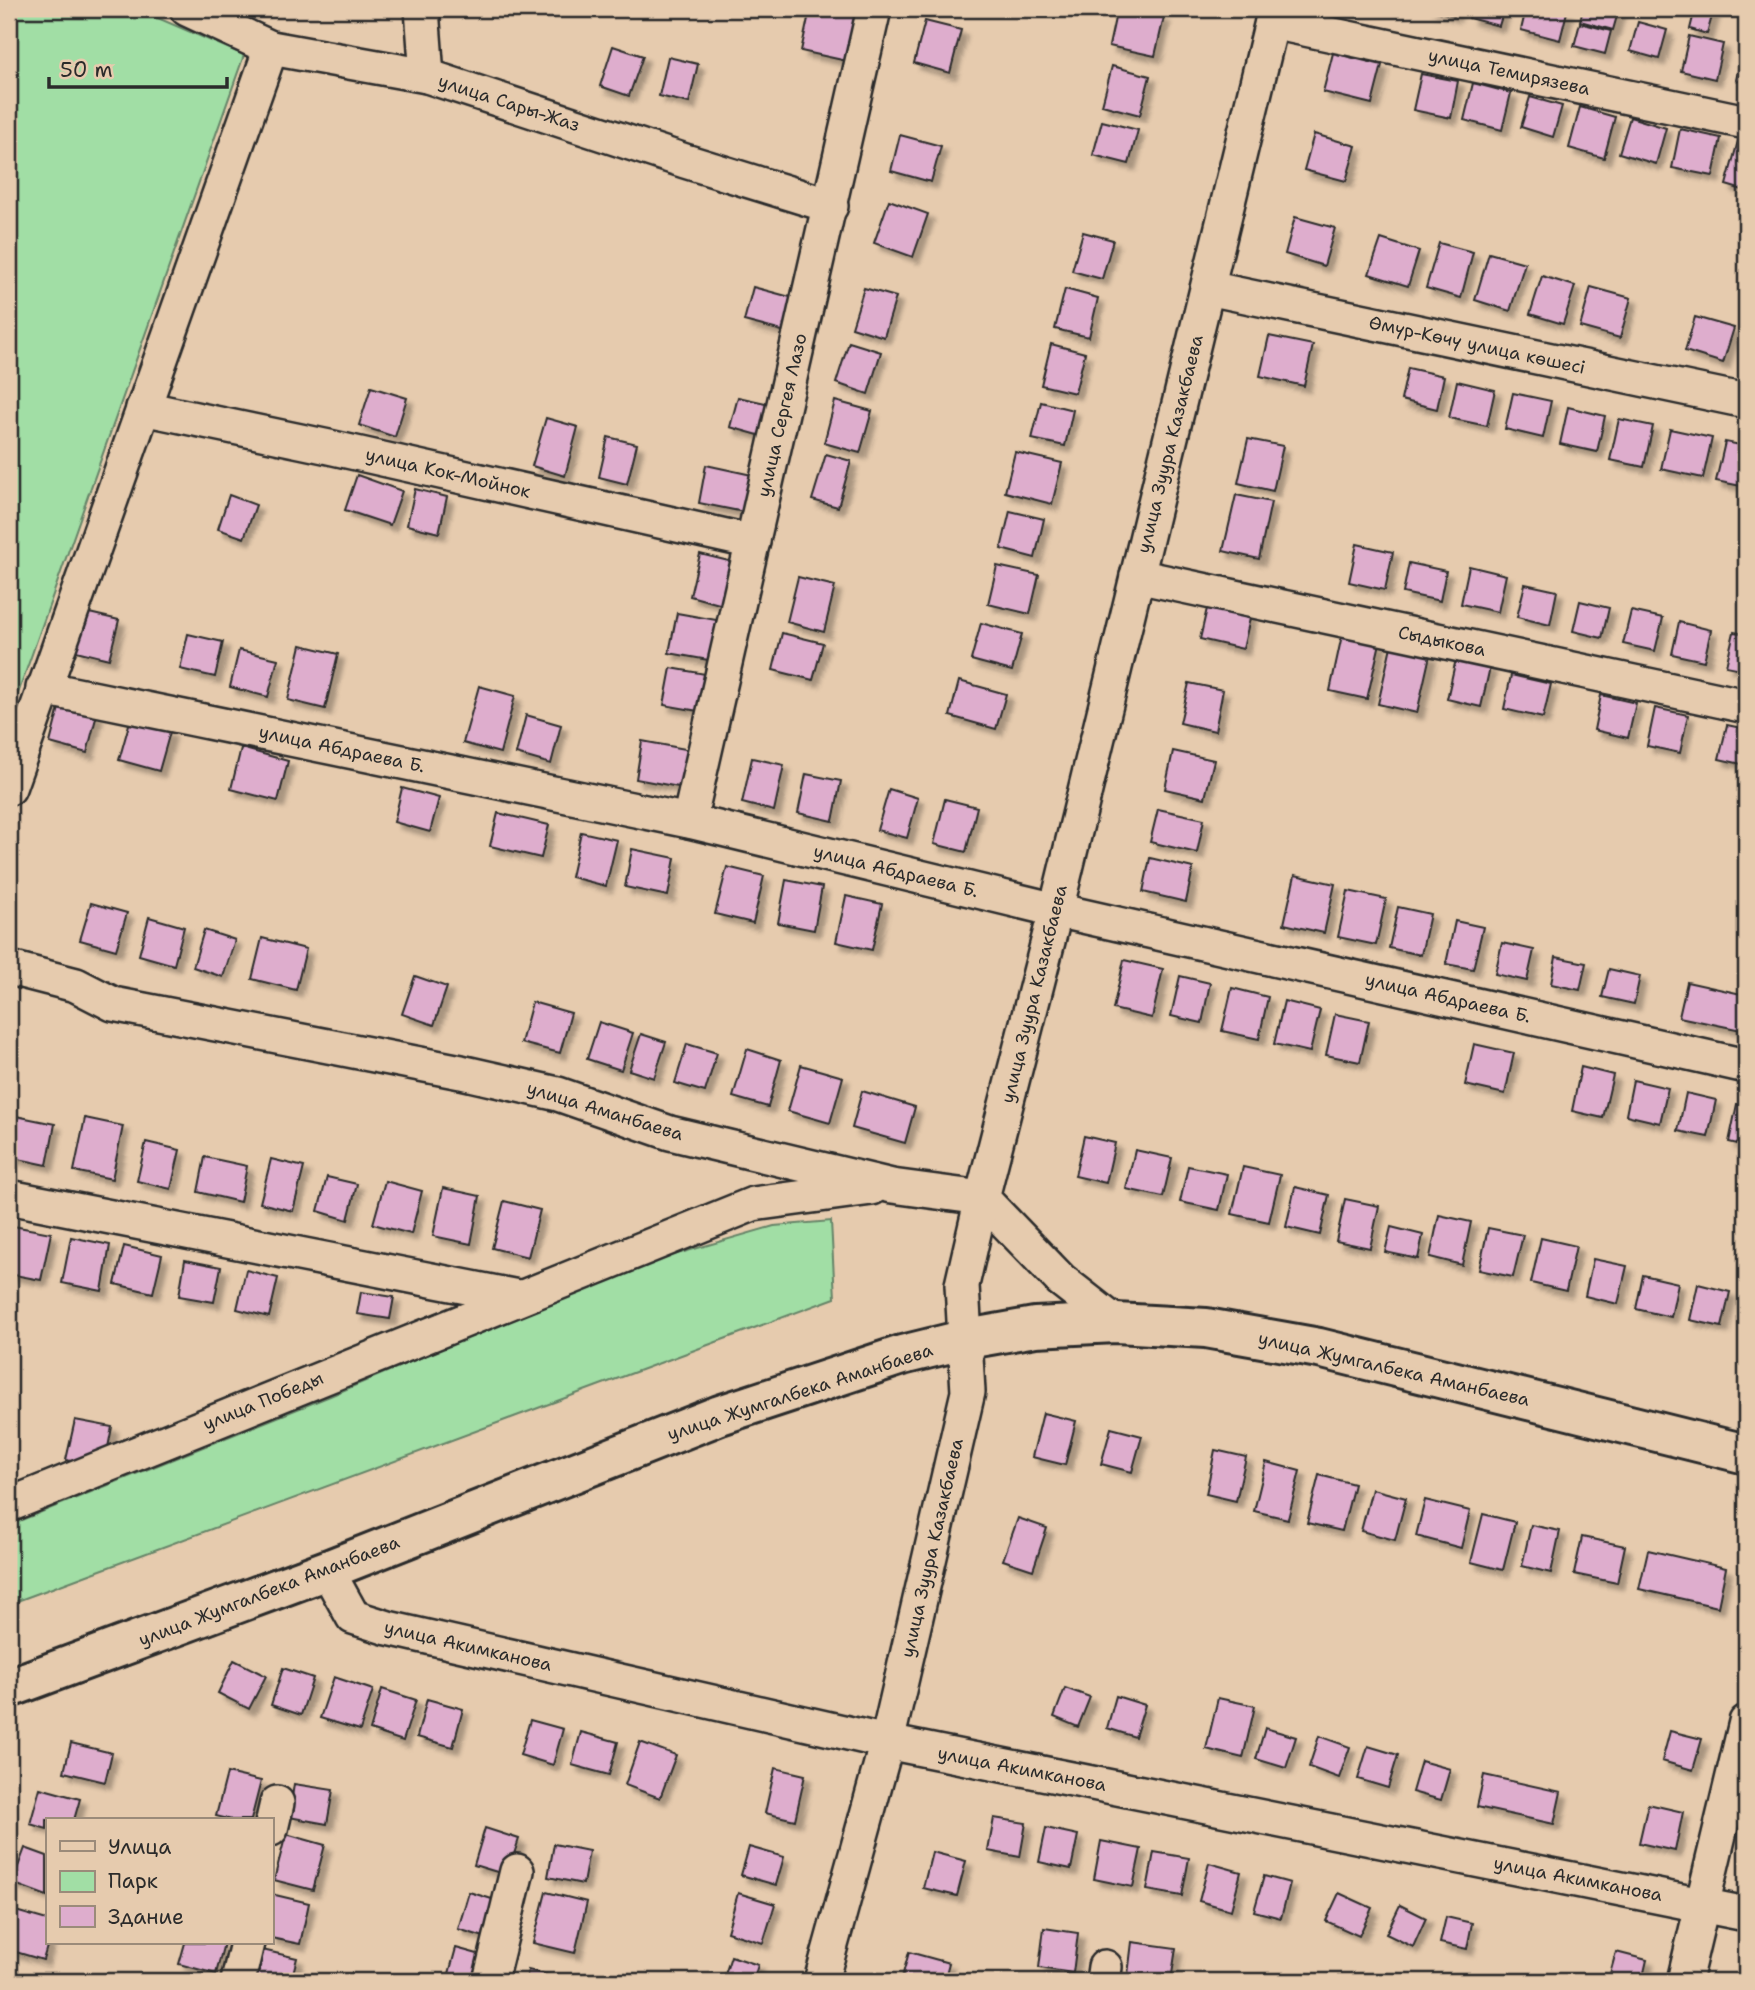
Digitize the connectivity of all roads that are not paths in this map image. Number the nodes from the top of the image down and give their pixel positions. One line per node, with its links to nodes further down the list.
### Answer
1 (187, 9): 5 (street, улица Сары-Жаз)
2 (422, 9): 6 (street)
3 (874, 9): 8 (street, улица Сергея Лазо)
4 (1274, 15): 7 (street, улица Темирязева); 9 (street, улица Зуура Казакбаева)
5 (271, 48): 6 (street, улица Сары-Жаз); 11 (street)
6 (427, 76): 8 (street, улица Сары-Жаз)
7 (1746, 122)
8 (831, 206): 12 (street, улица Сергея Лазо)
9 (1208, 288): 10 (street, Өмүр-Көчү улица көшесі); 13 (street, улица Зуура Казакбаева)
10 (1746, 401)
11 (143, 408): 12 (street, улица Кок-Мойнок); 14 (street)
12 (752, 542): 17 (street, улица Сергея Лазо)
13 (1137, 576): 15 (street, Сыдыкова); 18 (street, улица Зуура Казакбаева)
14 (43, 688): 16 (street); 17 (street, улица Абдраева Б.)
15 (1746, 706)
16 (9, 788)
17 (688, 821): 18 (street, улица Абдраева Б.)
18 (1056, 910): 20 (street, улица Абдраева Б.); 23 (street, улица Зуура Казакбаева)
19 (9, 970): 21 (street, улица Аманбаева)
20 (1746, 1066)
21 (892, 1186): 23 (street, улица Аманбаева); 24 (street, улица Победы)
22 (9, 1196): 24 (street)
23 (982, 1198): 25 (street); 26 (street, улица Зуура Казакбаева)
24 (518, 1297): 28 (street, улица Победы)
25 (1116, 1323): 26 (main road, улица Жумгалбека Аманбаева); 27 (main road, улица Жумгалбека Аманбаева)
26 (967, 1339): 29 (main road, улица Жумгалбека Аманбаева); 32 (street, улица Зуура Казакбаева)
27 (1746, 1454)
28 (9, 1505)
29 (327, 1570): 30 (main road, улица Жумгалбека Аманбаева); 32 (street, улица Акимканова)
30 (9, 1688)
31 (1746, 1722): 34 (street)
32 (887, 1742): 34 (street, улица Акимканова); 39 (street, улица Зуура Казакбаева)
33 (517, 1871): 38 (street)
34 (1703, 1904): 35 (street, улица Акимканова); 40 (street)
35 (1746, 1914)
36 (247, 1944): 37 (street)
37 (238, 1981)
38 (490, 1981)
39 (821, 1981)
40 (1684, 1981)

